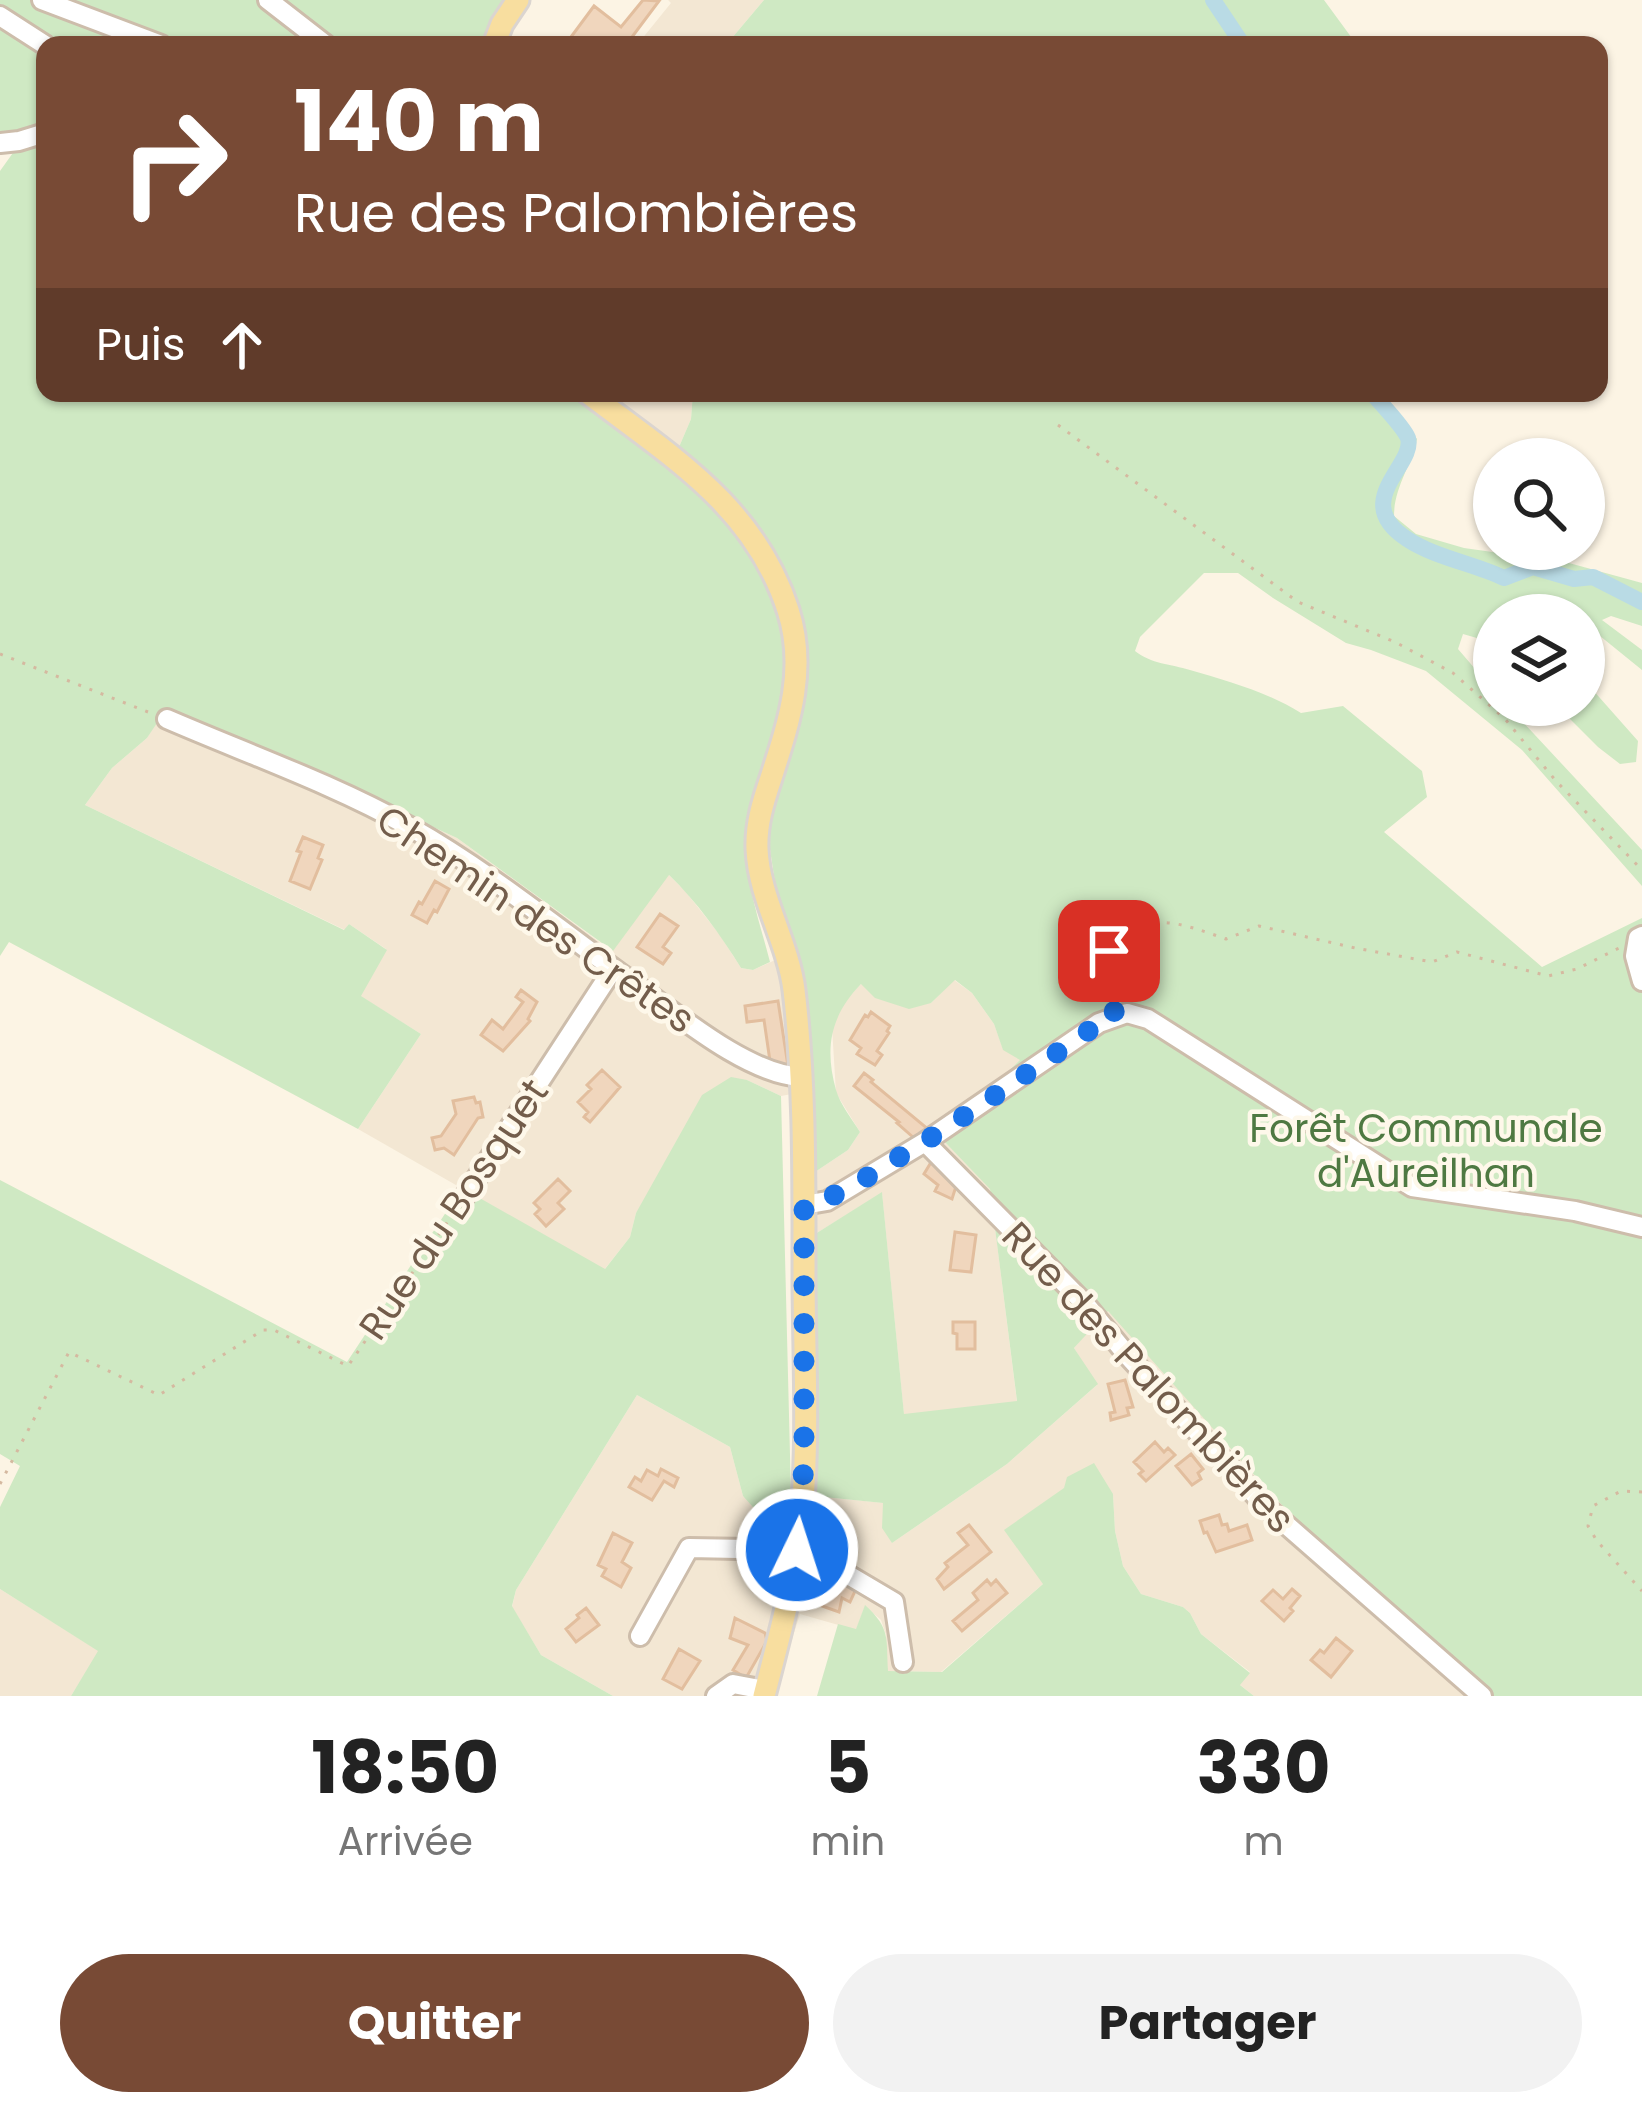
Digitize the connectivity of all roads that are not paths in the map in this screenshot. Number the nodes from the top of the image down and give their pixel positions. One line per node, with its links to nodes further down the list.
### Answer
1 (42, 0): 5 (street)
2 (268, 0): 6 (street)
3 (518, 0): 7 (main road)
4 (0, 16): 8 (street)
5 (137, 36)
6 (314, 36)
7 (497, 36)
8 (36, 39)
9 (36, 136): 10 (street)
10 (0, 143)
11 (600, 402): 16 (main road)
12 (167, 719): 14 (street, Chemin des Crêtes)
13 (1640, 937): 15 (street)
14 (613, 969): 16 (street, Chemin des Crêtes); 18 (street, Rue du Bosquet)
15 (1642, 981)
16 (802, 1077): 19 (main road)
17 (925, 1142): 19 (street); 20 (street); 26 (street, Rue des Palombières)
18 (465, 1196)
19 (804, 1204): 21 (main road)
20 (1642, 1228)
21 (797, 1550): 22 (street); 23 (street); 24 (main road)
22 (640, 1636)
23 (903, 1662)
24 (765, 1693): 25 (street)
25 (716, 1696)
26 (1483, 1696)

